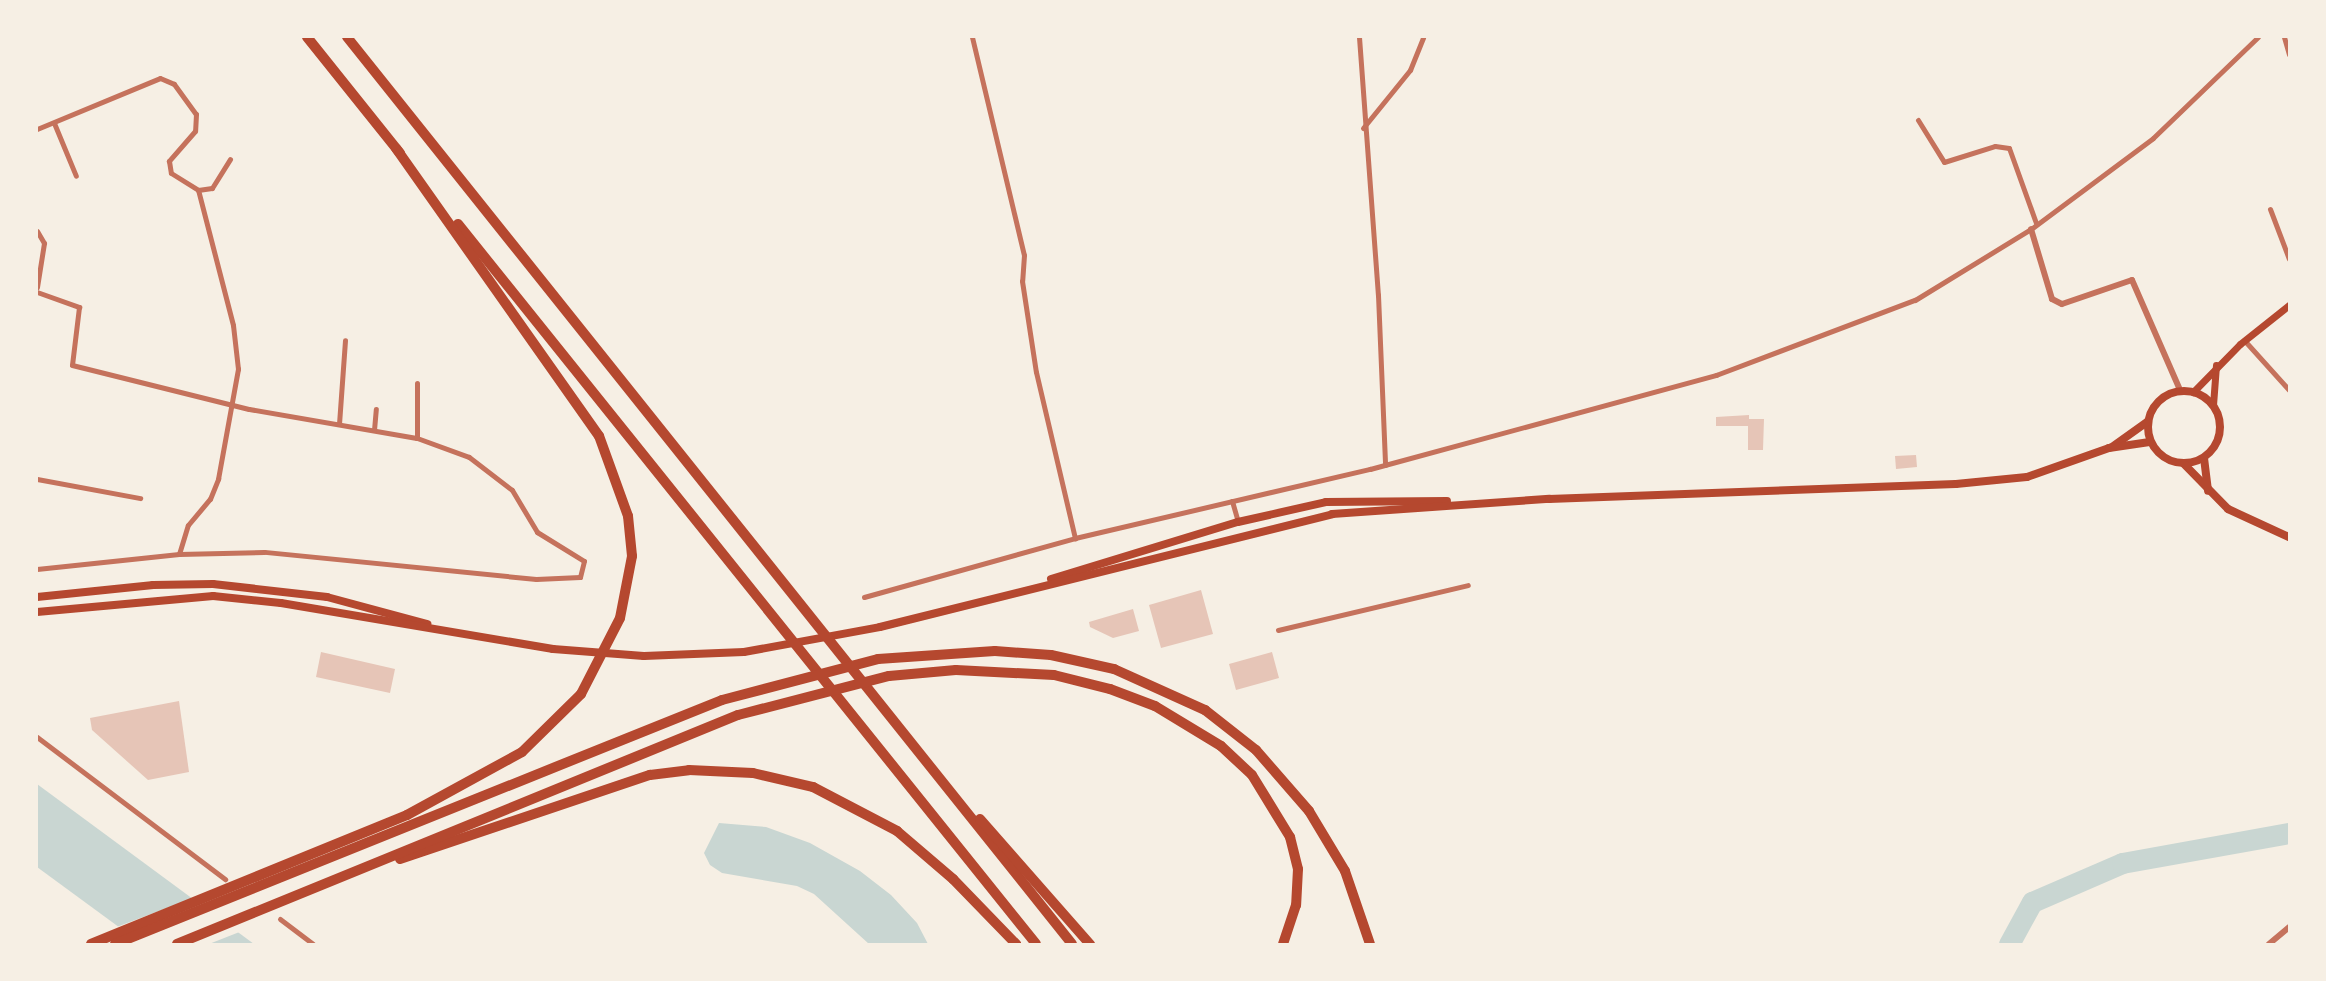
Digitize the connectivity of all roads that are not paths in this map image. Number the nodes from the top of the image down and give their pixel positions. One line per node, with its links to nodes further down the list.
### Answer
1 (307, 37): 13 (highway)
2 (347, 37): 60 (highway)
3 (972, 37): 49 (street)
4 (1359, 37): 11 (street)
5 (1423, 37): 11 (street)
6 (2258, 37): 18 (street)
7 (2284, 37): 8 (street)
8 (2289, 54)
9 (1919, 120): 18 (street)
10 (54, 123): 12 (street); 15 (street); 16 (street)
11 (1363, 128): 41 (street)
12 (37, 129)
13 (396, 148): 61 (highway); 72 (highway)
14 (230, 159): 16 (street)
15 (76, 176)
16 (198, 190): 30 (street)
17 (2270, 209): 20 (street)
18 (2033, 226): 27 (street); 41 (street)
19 (37, 231): 21 (street)
20 (2289, 259)
21 (37, 290): 30 (street)
22 (2289, 305): 24 (main road)
23 (345, 340): 34 (street)
24 (2244, 340): 25 (main road); 28 (street)
25 (2216, 365): 29 (main road); 31 (main road)
26 (417, 383): 36 (street)
27 (2180, 390): 29 (main road); 33 (main road)
28 (2289, 390)
29 (2193, 392): 31 (main road)
30 (233, 404): 34 (street); 50 (street)
31 (2213, 405): 39 (main road)
32 (376, 409): 35 (street)
33 (2147, 422): 37 (main road); 38 (main road)
34 (339, 424): 35 (street)
35 (374, 429): 36 (street)
36 (417, 438): 50 (street)
37 (2151, 442): 38 (main road); 40 (main road)
38 (2109, 449): 46 (main road)
39 (2204, 458): 40 (main road); 43 (main road)
40 (2184, 464): 43 (main road)
41 (1385, 465): 45 (street)
42 (37, 479): 44 (street)
43 (2208, 491): 48 (main road)
44 (140, 498)
45 (1233, 501): 47 (street); 49 (street)
46 (1475, 503): 47 (main road); 53 (main road)
47 (1238, 522): 53 (main road)
48 (2289, 537)
49 (1075, 538): 55 (street)
50 (179, 554): 51 (street)
51 (37, 569)
52 (1468, 585): 57 (street)
53 (1026, 588): 58 (main road)
54 (37, 597): 58 (main road)
55 (864, 597)
56 (37, 612): 58 (main road)
57 (1279, 630)
58 (460, 633)
59 (37, 737): 63 (street)
60 (916, 749): 73 (highway); 74 (highway)
61 (369, 830): 64 (highway); 67 (highway)
62 (343, 876): 69 (highway); 71 (highway); 75 (highway)
63 (225, 879)
64 (226, 901): 67 (highway); 76 (highway)
65 (280, 919): 70 (street)
66 (2289, 927): 77 (street)
67 (110, 942): 68 (highway)
68 (91, 944)
69 (177, 944)
70 (313, 944)
71 (1016, 944)
72 (1036, 944)
73 (1072, 944)
74 (1090, 944)
75 (1283, 944)
76 (1370, 944)
77 (2269, 944)

